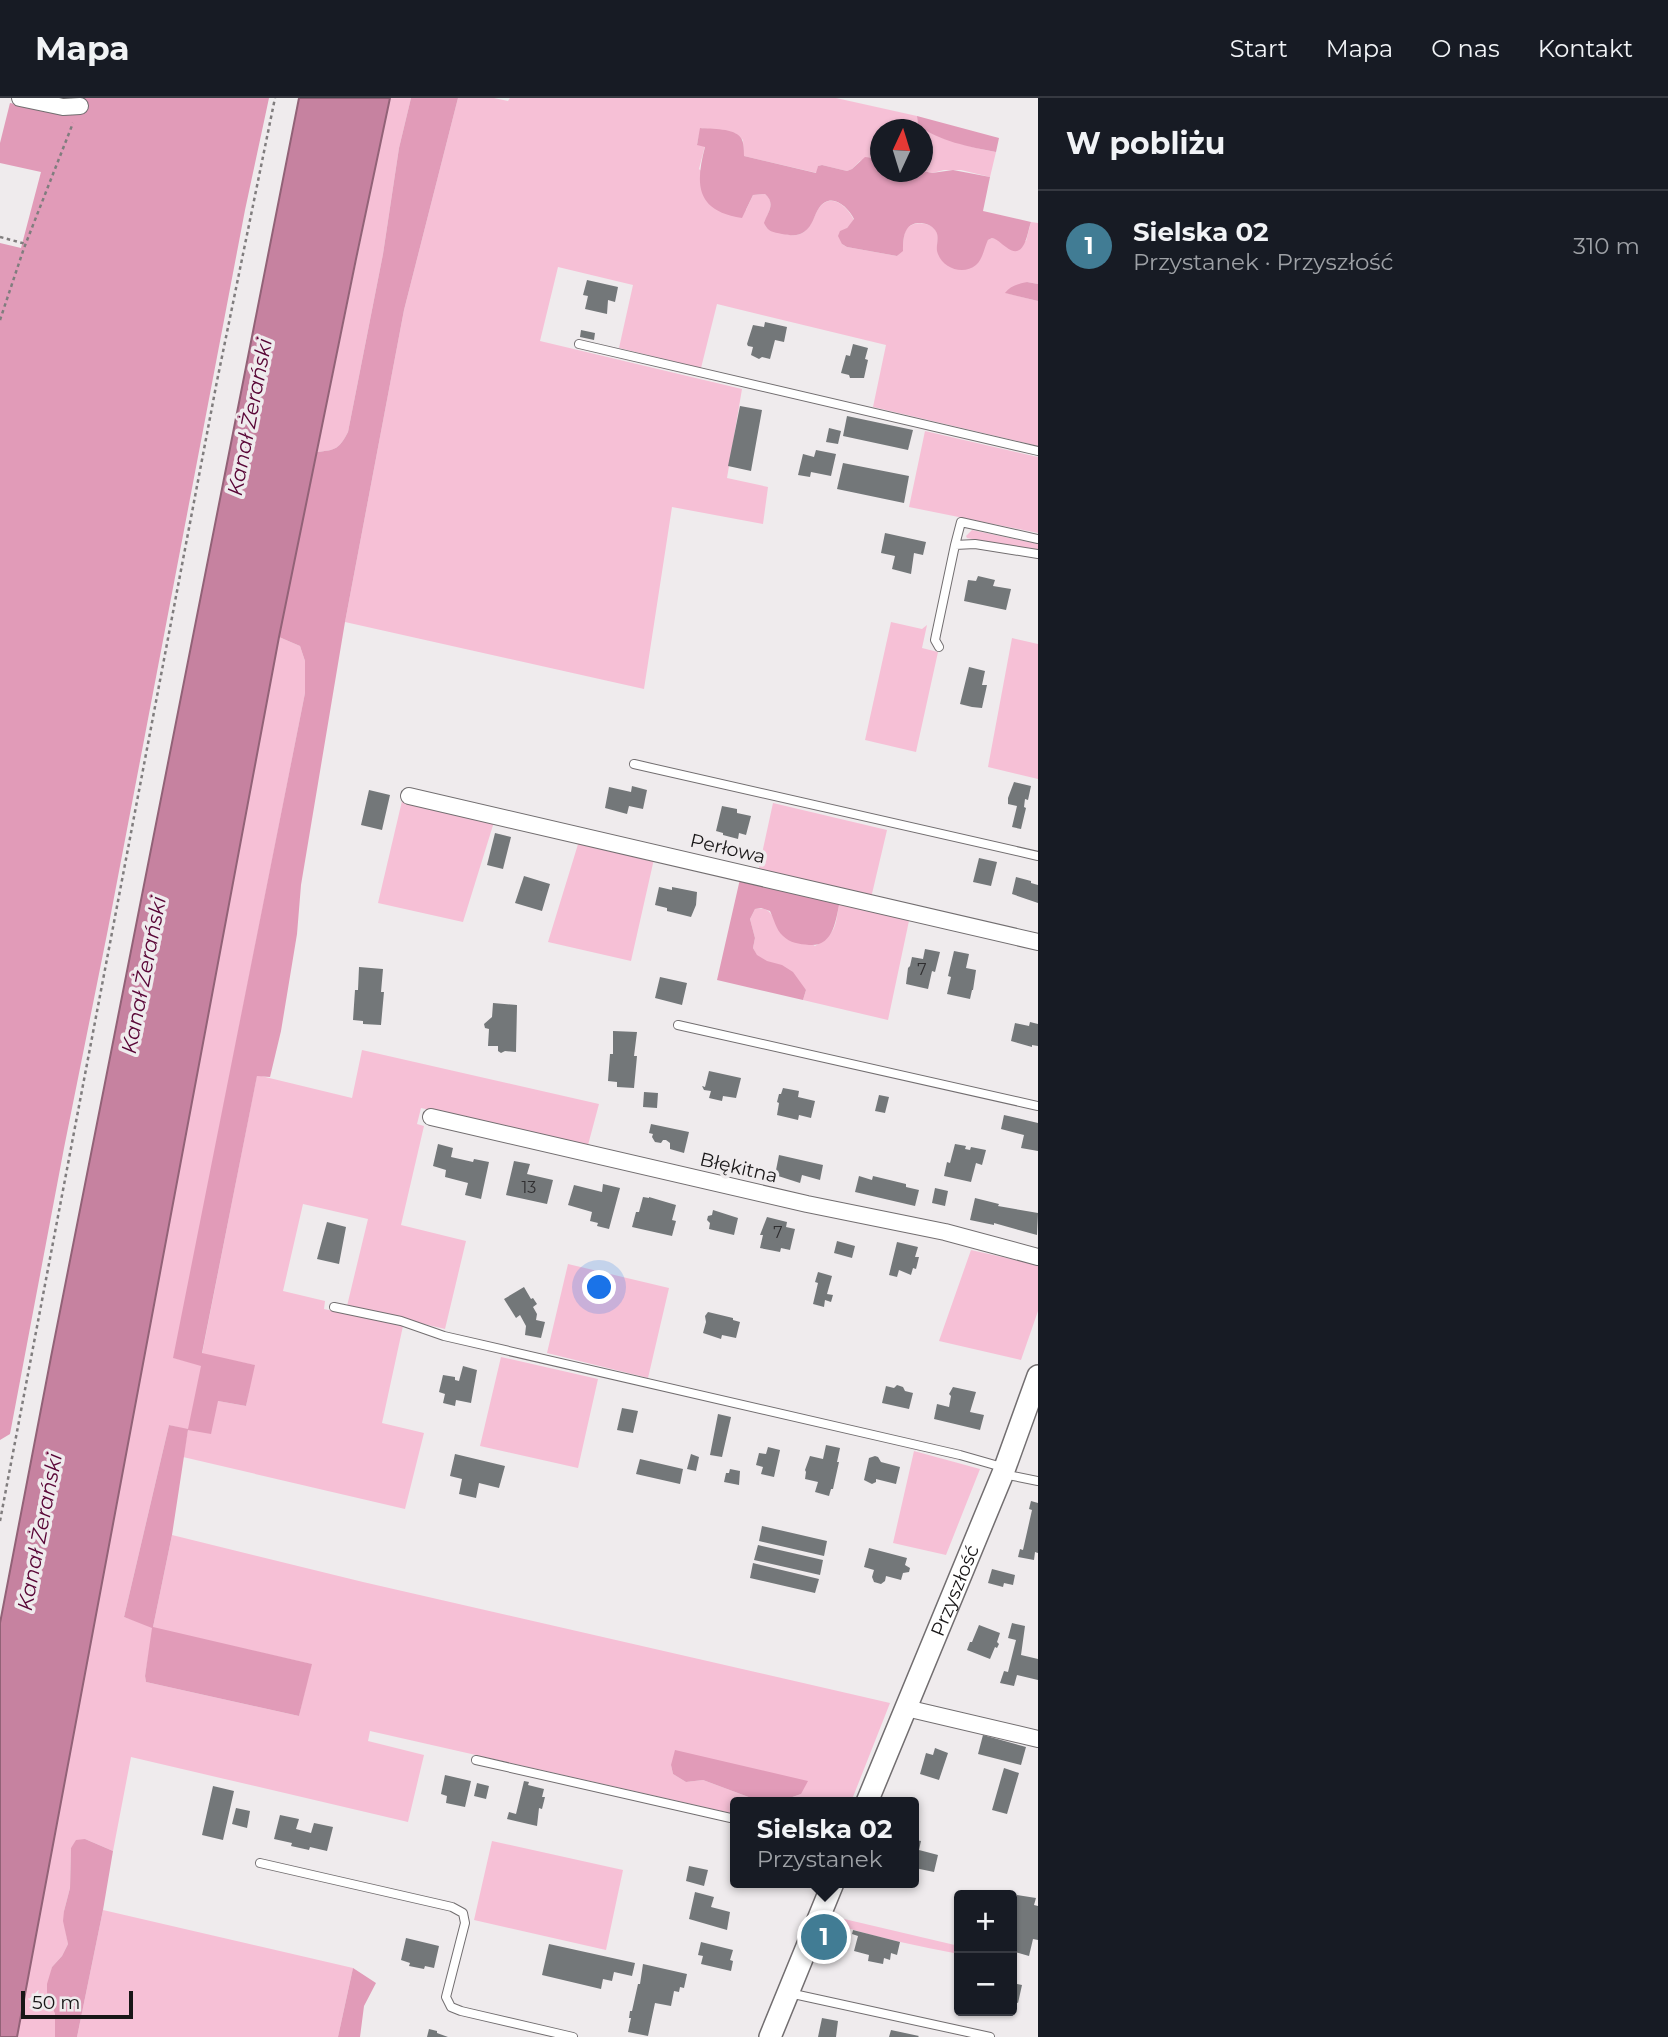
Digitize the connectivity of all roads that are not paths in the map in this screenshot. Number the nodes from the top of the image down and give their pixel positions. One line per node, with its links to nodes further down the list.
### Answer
1 (20, 98): 2 (street)
2 (80, 106)
3 (579, 344): 4 (lane)
4 (1038, 451)
5 (1038, 539): 6 (lane)
6 (955, 545): 7 (lane); 8 (lane)
7 (1038, 554)
8 (939, 647)
9 (634, 764): 11 (lane)
10 (409, 796): 12 (street, Perłowa)
11 (1038, 856)
12 (1038, 942)
13 (678, 1025): 14 (lane)
14 (1038, 1105)
15 (431, 1117): 16 (street, Błękitna)
16 (1038, 1257)
17 (334, 1307): 19 (lane)
18 (1037, 1379): 19 (street, Przyszłość)
19 (1004, 1471): 20 (lane); 21 (street, Przyszłość)
20 (1038, 1481)
21 (906, 1709): 22 (street); 24 (street, Przyszłość)
22 (1038, 1739)
23 (476, 1760): 25 (lane)
24 (869, 1797)
25 (730, 1818)
26 (260, 1863): 29 (lane)
27 (832, 1888): 28 (street)
28 (789, 1993): 30 (street); 31 (lane)
29 (573, 2037)
30 (770, 2037)
31 (990, 2037)

